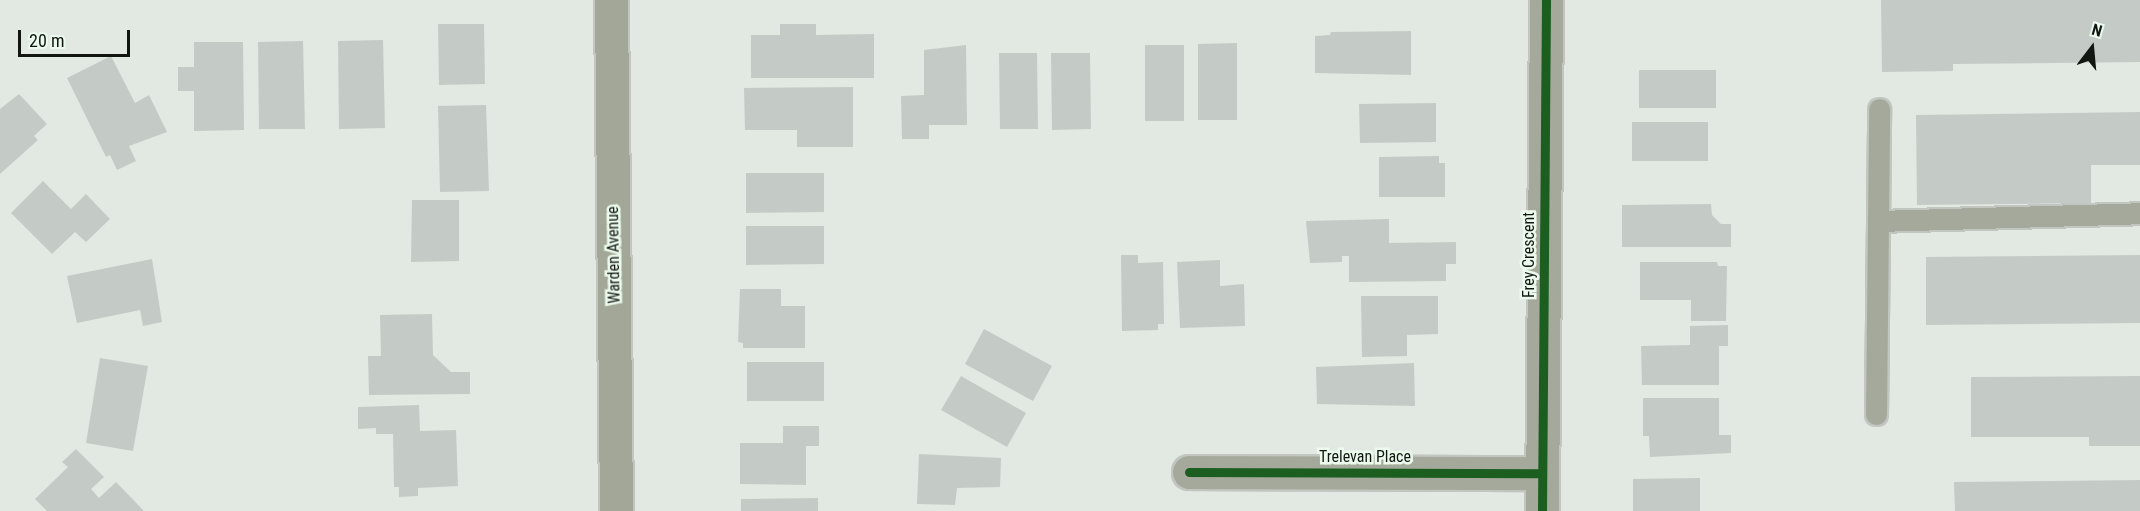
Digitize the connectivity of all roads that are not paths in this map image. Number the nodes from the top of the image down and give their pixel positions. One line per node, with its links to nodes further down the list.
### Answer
1 (611, 0): 9 (main road, Warden Avenue)
2 (1546, 0): 8 (street, Frey Crescent)
3 (1879, 109): 5 (lane)
4 (2140, 213): 5 (lane)
5 (1878, 221): 6 (lane)
6 (1876, 414)
7 (1189, 472): 8 (street, Trelevan Place)
8 (1542, 473): 10 (street, Frey Crescent)
9 (616, 511)
10 (1542, 511)

